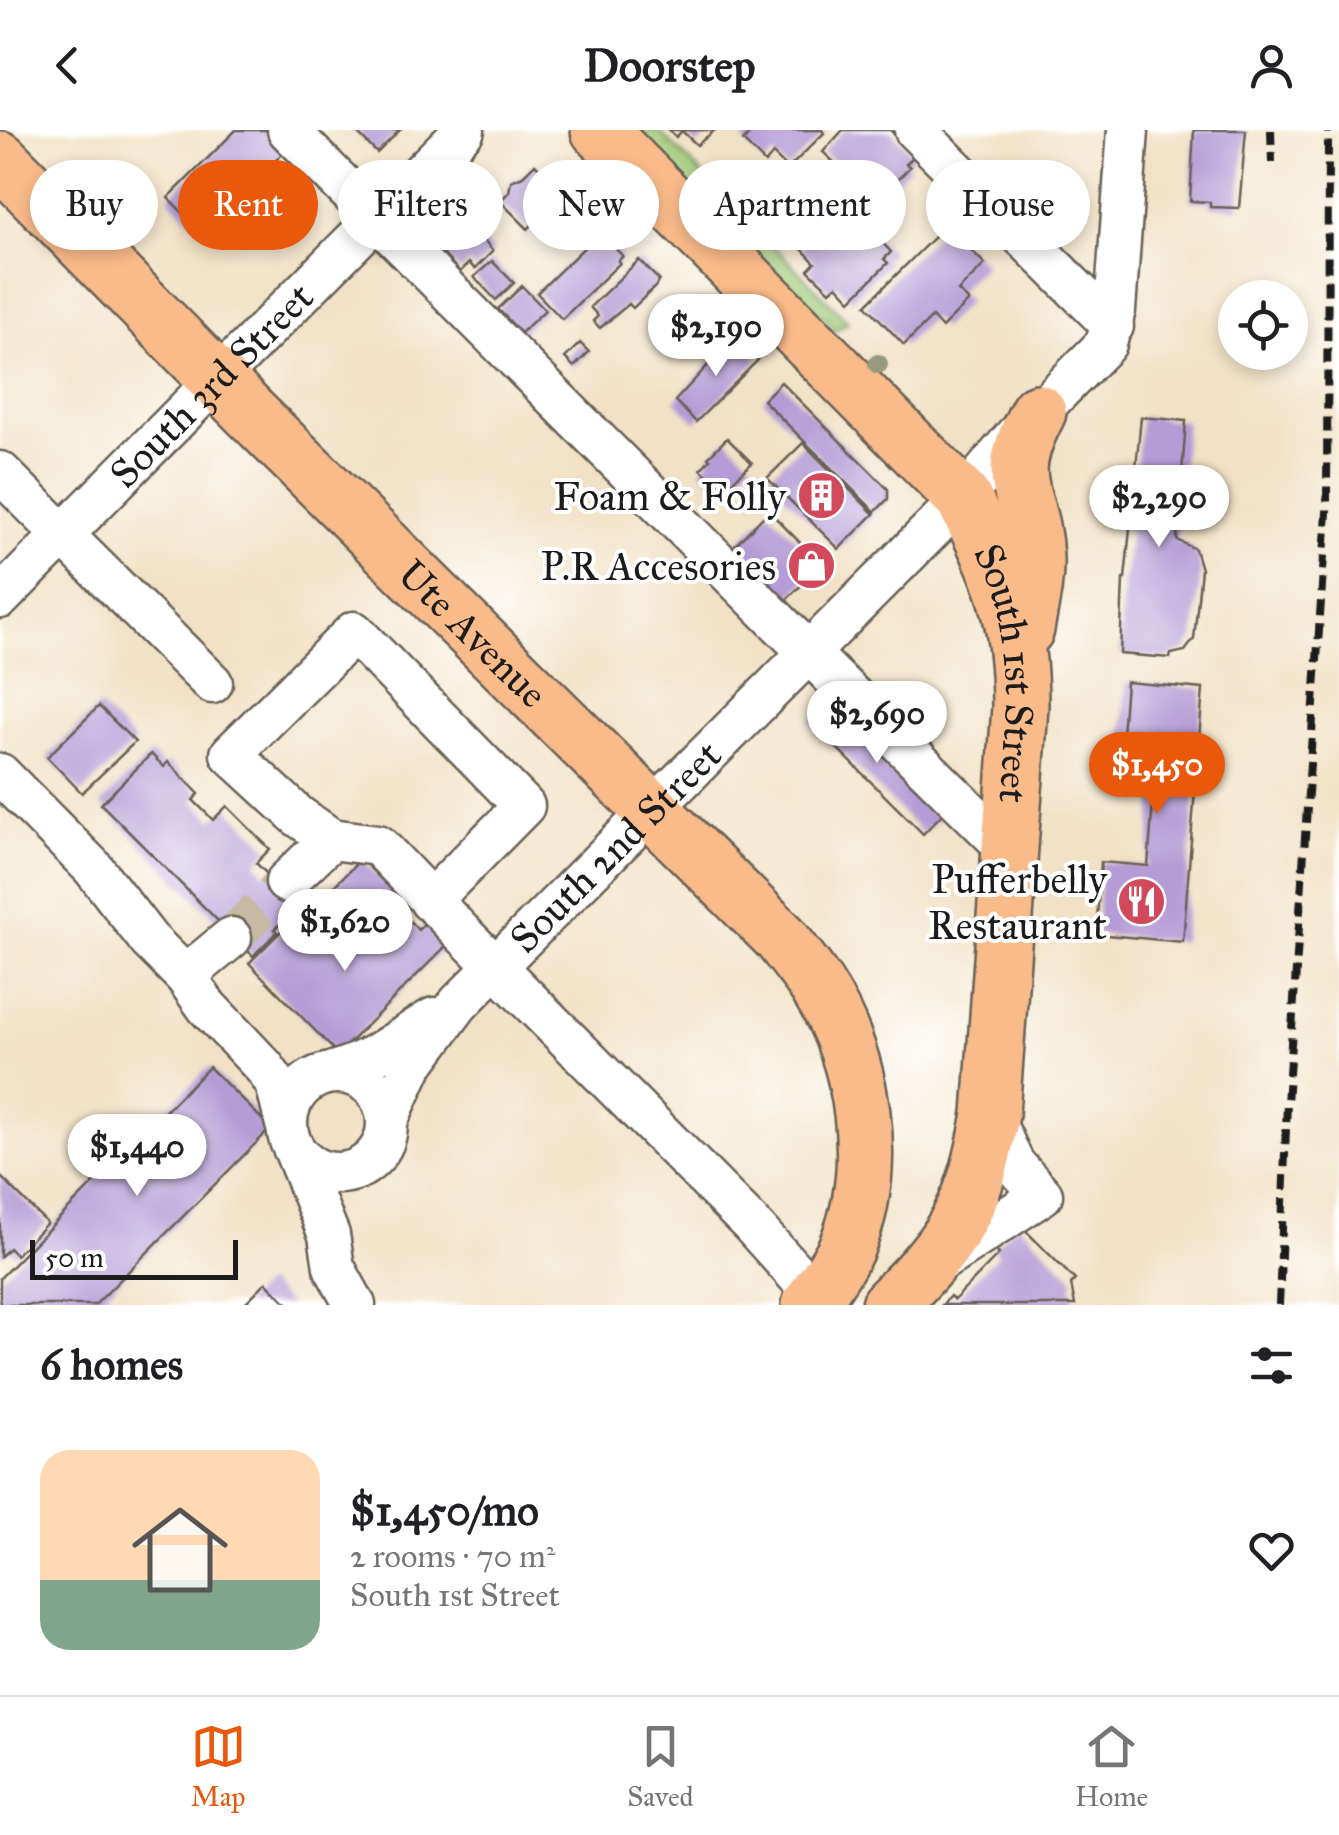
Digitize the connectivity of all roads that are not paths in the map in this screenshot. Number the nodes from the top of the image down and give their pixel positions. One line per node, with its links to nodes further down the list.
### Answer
1 (288, 130): 8 (street)
2 (464, 130): 7 (street, South 3rd Street)
3 (599, 130): 15 (highway, South 1st Street)
4 (915, 130): 11 (street)
5 (1128, 130): 11 (street)
6 (0, 159): 12 (highway, Ute Avenue)
7 (434, 160)
8 (338, 181)
9 (344, 250): 12 (street, South 3rd Street)
10 (407, 250): 18 (street)
11 (1109, 335): 13 (street, South 2nd Street)
12 (217, 380): 16 (street, South 3rd Street); 22 (highway, Ute Avenue)
13 (1038, 412): 15 (street, South 2nd Street); 19 (highway)
14 (0, 472): 16 (street)
15 (963, 498): 18 (street, South 2nd Street); 19 (highway, South 1st Street)
16 (64, 536): 17 (street, South 3rd Street); 20 (street)
17 (0, 598)
18 (808, 654): 22 (street, South 2nd Street); 24 (street)
19 (1020, 656): 24 (highway, South 1st Street)
20 (212, 683)
21 (0, 774): 29 (street)
22 (653, 812): 28 (street, South 2nd Street); 37 (highway, Ute Avenue)
23 (330, 839): 25 (street); 26 (street); 26 (street)
24 (1010, 851): 36 (highway, South 1st Street)
25 (286, 882)
26 (430, 900): 28 (street)
27 (231, 938): 29 (street)
28 (494, 966): 30 (street, South 2nd Street); 37 (street)
29 (185, 976): 31 (street); 33 (street)
30 (459, 1003): 31 (street, South 2nd Street); 32 (street, South 2nd Street)
31 (329, 1073): 32 (street); 33 (street)
32 (388, 1120): 34 (street)
33 (290, 1136): 34 (street); 35 (street)
34 (367, 1164): 35 (street)
35 (329, 1234): 38 (street)
36 (904, 1290)
37 (813, 1300)
38 (355, 1305)

